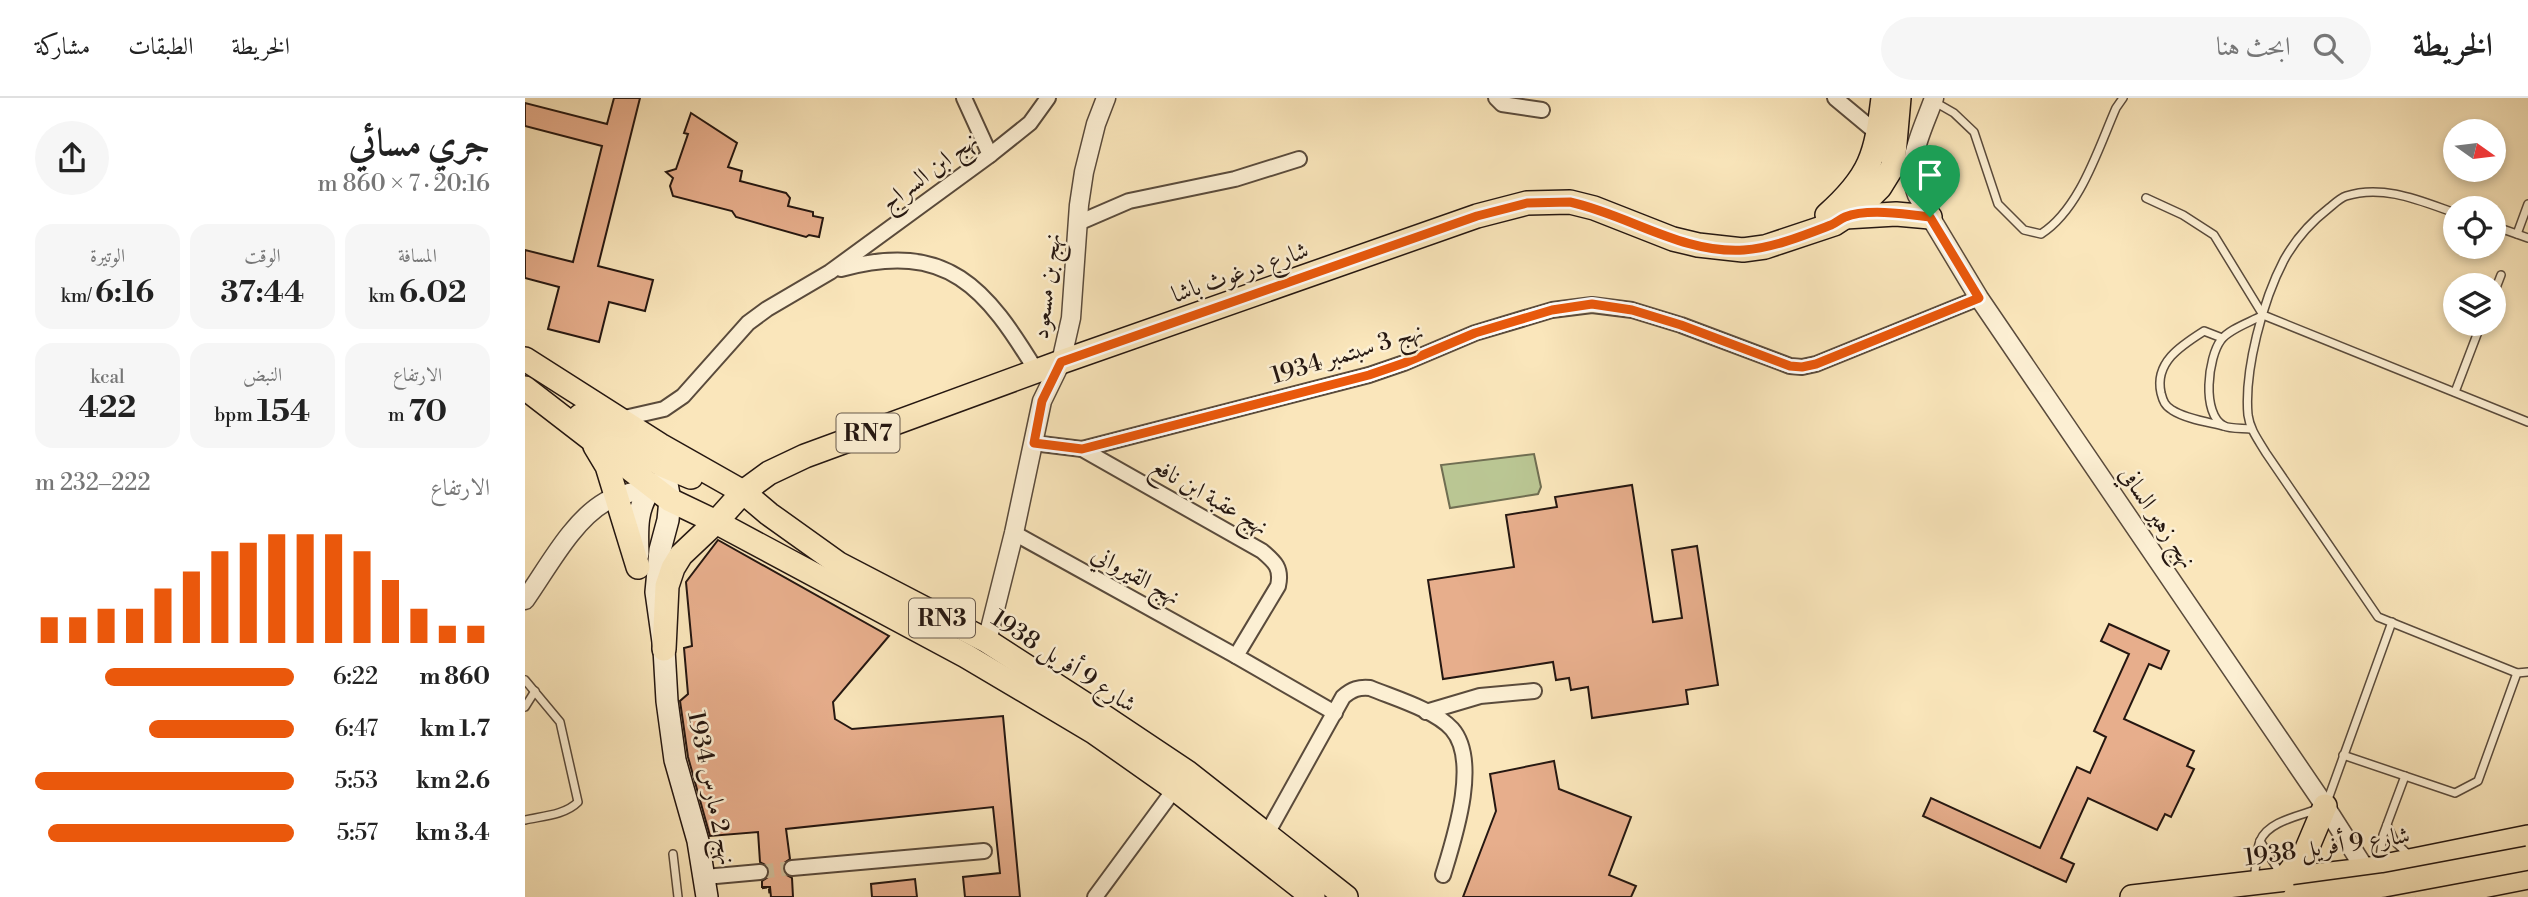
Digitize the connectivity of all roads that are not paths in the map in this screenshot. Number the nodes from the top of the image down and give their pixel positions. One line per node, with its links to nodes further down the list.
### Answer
1 (964, 98): 12 (street)
2 (1048, 98): 12 (street, نهج ابن السراج)
3 (1106, 98): 19 (street, نهج بن مسعود)
4 (1496, 98): 10 (street)
5 (1835, 98): 11 (street)
6 (1883, 98): 11 (main road, RN7)
7 (1899, 98): 11 (main road, RN7)
8 (2123, 98): 9 (lane)
9 (1933, 100): 11 (street)
10 (1542, 110)
11 (1895, 147): 17 (main road, شارع درغوث باشا / RN7); 18 (street, نهج زهير السافي); 21 (main road, شارع درغوث باشا / RN7)
12 (990, 155): 24 (street, نهج ابن السراج)
13 (1299, 159): 19 (street)
14 (2146, 198): 26 (lane)
15 (2528, 206): 22 (lane)
16 (2443, 209): 26 (lane)
17 (1845, 217): 18 (main road); 21 (main road, شارع درغوث باشا / RN7)
18 (1930, 217): 25 (street, نهج زهير السافي)
19 (1079, 223): 30 (street, نهج بن مسعود)
20 (2506, 230): 22 (lane)
21 (1806, 233): 30 (main road, شارع درغوث باشا / RN7)
22 (2517, 234): 23 (lane)
23 (2528, 238)
24 (830, 272): 31 (street, نهج ابن السراج); 34 (street, نهج ابن السراج)
25 (1979, 298): 40 (street, نهج 3 سبتمبر 1934); 67 (street, نهج زهير السافي)
26 (2263, 314): 28 (lane); 33 (lane); 37 (lane)
27 (2476, 336): 33 (lane)
28 (2222, 338): 36 (lane); 36 (lane)
29 (525, 359): 34 (main road, شارع 9 أفريل 1938 / RN3)
30 (1061, 362): 31 (main road, شارع درغوث باشا / RN7); 39 (street, نهج بن مسعود)
31 (1037, 372): 43 (main road, شارع درغوث باشا / RN7)
32 (525, 387): 38 (main road, شارع 9 أفريل 1938 / RN3); 41 (main road)
33 (2455, 392): 35 (lane)
34 (620, 419): 41 (main road, شارع 9 أفريل 1938 / RN3)
35 (2528, 422)
36 (2224, 426): 37 (lane)
37 (2251, 429): 51 (lane)
38 (589, 437): 42 (main road, شارع 9 أفريل 1938 / RN3); 44 (main road)
39 (1034, 443): 40 (street, نهج عقبة ابن نافع); 46 (street, نهج بن مسعود)
40 (1082, 449): 55 (street, نهج عقبة ابن نافع)
41 (661, 455): 42 (main road, نهج 2 مارس 1934); 43 (main road, شارع 9 أفريل 1938 / RN3)
42 (663, 492): 44 (street); 45 (main road, شارع 9 أفريل 1938 / RN3); 48 (main road, نهج 2 مارس 1934); 54 (main road, نهج 2 مارس 1934)
43 (743, 492): 45 (main road, شارع درغوث باشا / RN7); 47 (main road, شارع 9 أفريل 1938 / RN3)
44 (617, 497): 48 (main road); 49 (street)
45 (722, 516): 47 (main road); 53 (main road, شارع 9 أفريل 1938 / RN3); 54 (main road, شارع درغوث باشا)
46 (1014, 533): 52 (street, نهج بن مسعود); 55 (street, نهج القيرواني)
47 (839, 564): 50 (main road, شارع 9 أفريل 1938 / RN3)
48 (638, 567): 54 (main road, نهج 2 مارس 1934)
49 (525, 600)
50 (951, 622): 52 (main road, شارع 9 أفريل 1938 / RN3); 53 (main road)
51 (2392, 622): 57 (lane); 64 (lane)
52 (987, 641): 66 (main road, شارع 9 أفريل 1938 / RN3)
53 (941, 643): 66 (main road, شارع 9 أفريل 1938 / RN3)
54 (664, 649): 83 (main road, نهج 2 مارس 1934)
55 (1236, 656): 63 (street)
56 (2528, 672): 57 (lane)
57 (2517, 673): 65 (lane)
58 (525, 680): 59 (lane)
59 (535, 691): 61 (lane); 68 (lane)
60 (1534, 691): 62 (street)
61 (525, 707)
62 (1426, 712): 63 (street); 80 (street)
63 (1335, 713): 72 (street)
64 (2343, 755): 65 (lane); 67 (lane)
65 (2405, 776): 69 (lane)
66 (1181, 781): 72 (main road, شارع 9 أفريل 1938 / RN3); 86 (street)
67 (2325, 806): 71 (lane); 78 (street, نهج زهير السافي); 84 (main road)
68 (525, 820)
69 (2387, 825): 76 (lane); 78 (lane)
70 (2528, 838): 76 (main road, شارع 9 أفريل 1938)
71 (2260, 841): 82 (lane); 84 (lane)
72 (1262, 844): 87 (main road, شارع 9 أفريل 1938 / RN3); 88 (main road, شارع 9 أفريل 1938 / RN3)
73 (984, 851): 77 (street)
74 (673, 854): 85 (lane)
75 (2528, 858): 84 (main road, شارع 9 أفريل 1938, bridge)
76 (2420, 859): 78 (main road, شارع 9 أفريل 1938); 91 (main road)
77 (792, 868)
78 (2372, 868): 84 (main road, شارع 9 أفريل 1938); 90 (street, نهج زهير السافي)
79 (760, 872): 83 (street)
80 (1443, 875)
81 (2528, 877): 92 (main road)
82 (2254, 883): 84 (main road, شارع 9 أفريل 1938); 89 (main road, شارع 9 أفريل 1938)
83 (706, 887)
84 (2289, 888)
85 (678, 897)
86 (1095, 897)
87 (1313, 897)
88 (1346, 897)
89 (2131, 897)
90 (2382, 897)
91 (2403, 897)
92 (2427, 897)

